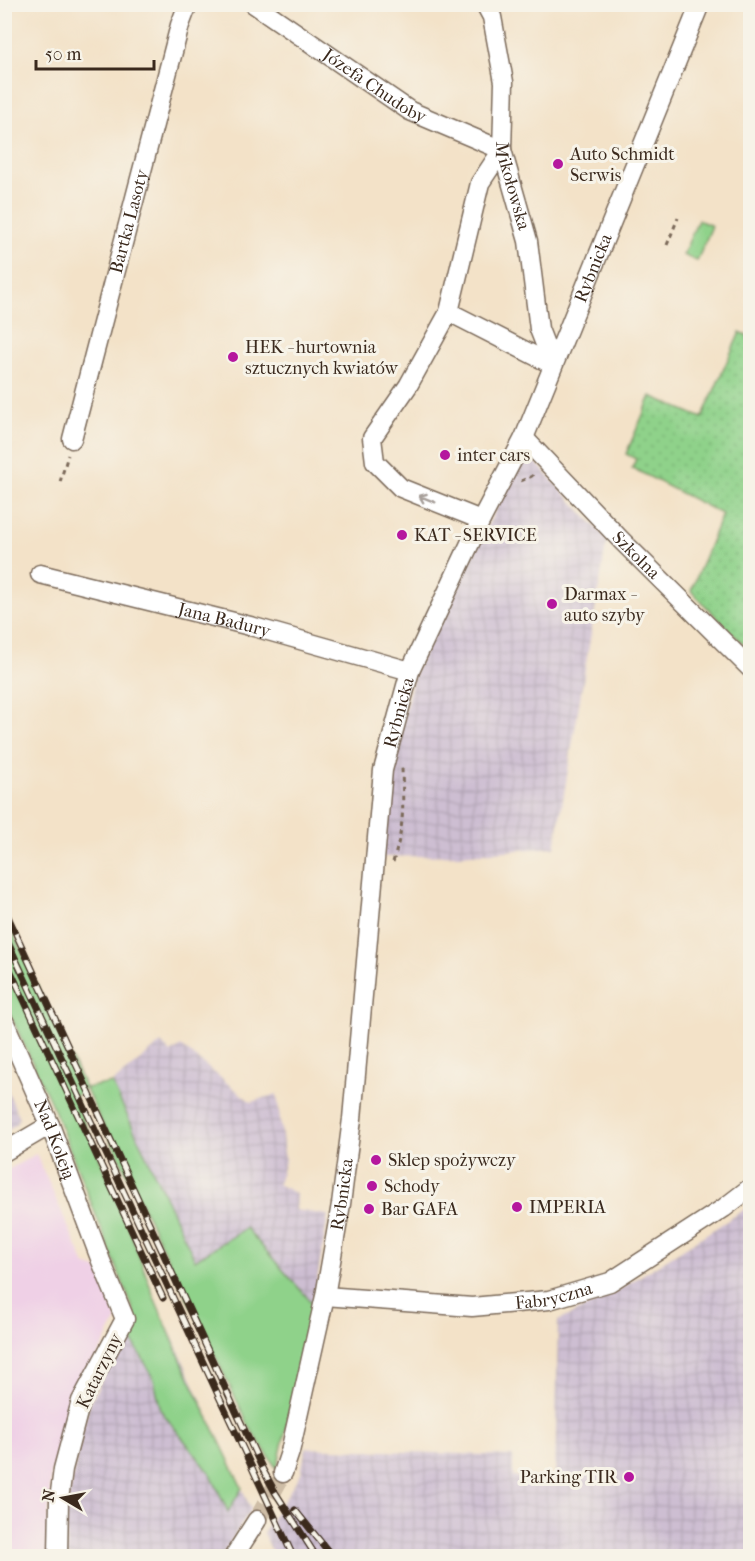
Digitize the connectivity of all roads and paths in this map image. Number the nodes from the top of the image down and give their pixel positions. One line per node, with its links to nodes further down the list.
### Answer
1 (188, 4): 11 (street, Bartka Lasoty)
2 (254, 4): 5 (street, Józefa Chudoby)
3 (485, 4): 5 (street, Mikołowska)
4 (700, 4): 9 (street, Rybnicka)
5 (502, 150): 8 (street); 9 (street, Mikołowska)
6 (678, 218): 7 (path)
7 (667, 245)
8 (449, 312): 9 (street); 15 (street, one-way to 8)
9 (553, 365): 10 (street, Rybnicka)
10 (524, 438): 15 (street, Rybnicka); 17 (street, Szkolna)
11 (72, 439): 13 (path)
12 (537, 467): 14 (path)
13 (60, 482)
14 (517, 483)
15 (481, 520): 18 (street, Rybnicka)
16 (40, 574): 18 (street, Jana Badury)
17 (750, 668)
18 (410, 670): 26 (street, Rybnicka)
19 (403, 762): 20 (path)
20 (392, 864)
21 (4, 1022): 22 (street, Nad Koleją)
22 (50, 1125): 23 (street); 25 (street, Nad Koleją)
23 (4, 1152)
24 (750, 1188): 26 (street, Fabryczna)
25 (101, 1261): 29 (street, Katarzyny)
26 (325, 1296): 27 (street, Rybnicka)
27 (283, 1473)
28 (257, 1520): 30 (street)
29 (58, 1557)
30 (234, 1557)

